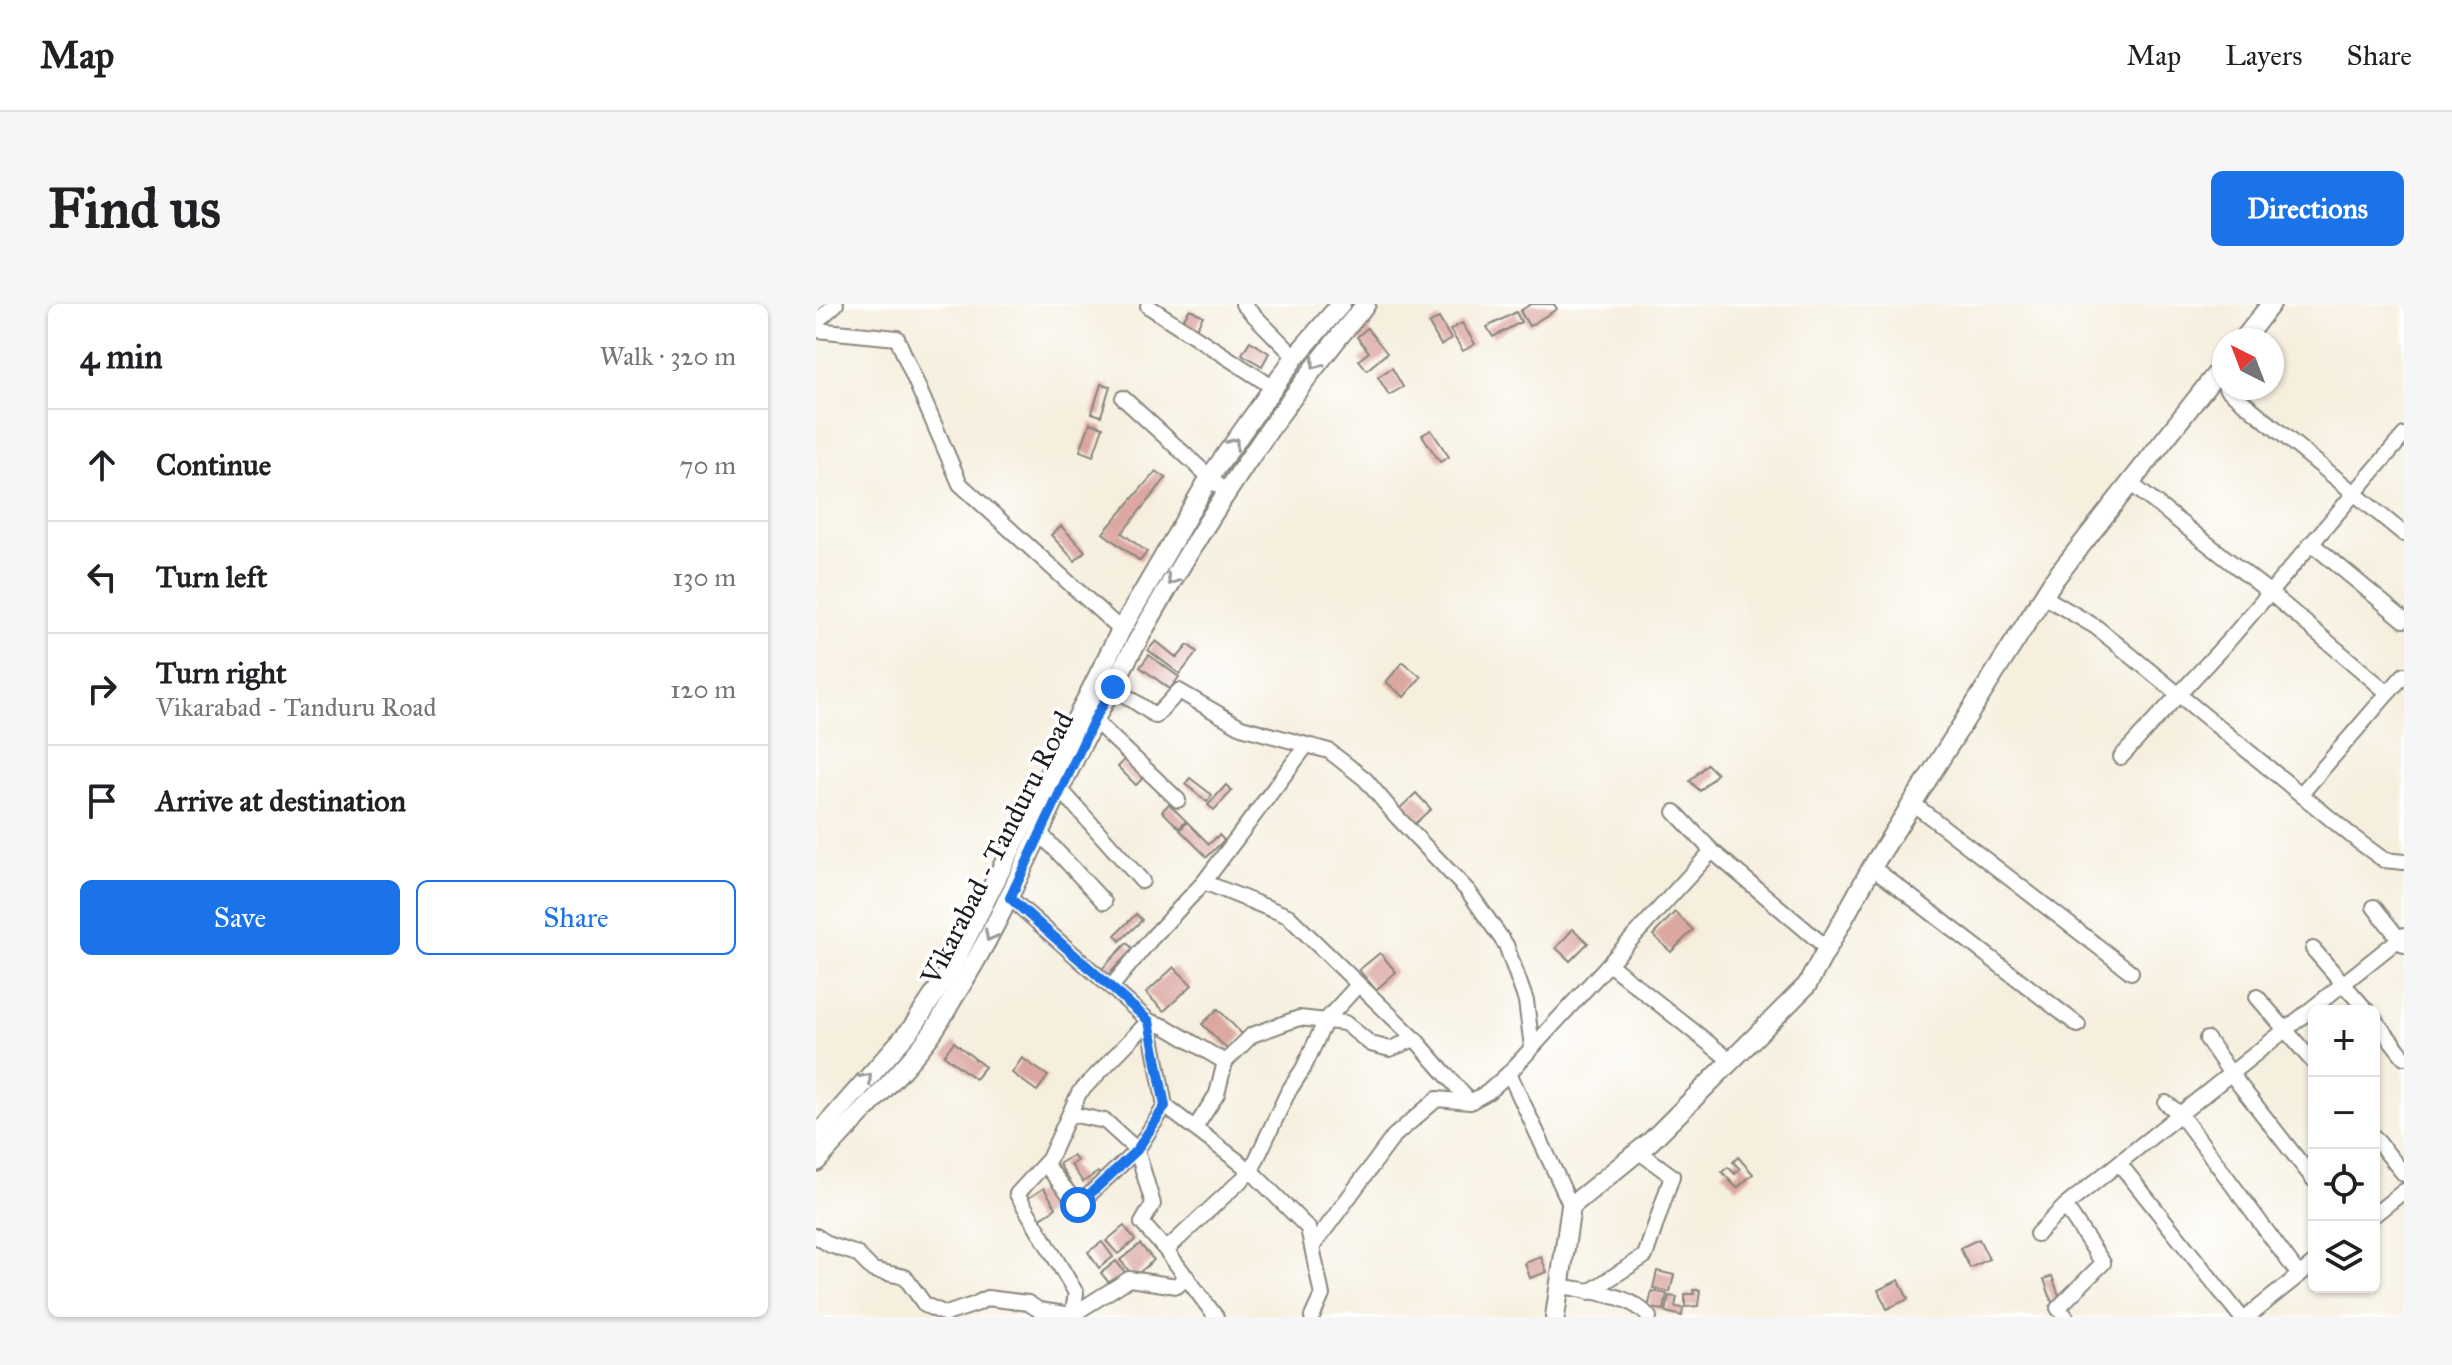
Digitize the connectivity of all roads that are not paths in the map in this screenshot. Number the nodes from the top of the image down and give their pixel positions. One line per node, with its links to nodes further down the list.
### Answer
1 (836, 304): 7 (street)
2 (1243, 304): 10 (street)
3 (1341, 304): 10 (main road, Vikarabad - Tanduru Road)
4 (1366, 304): 19 (main road, Vikarabad - Tanduru Road, one-way to 19)
5 (2271, 304): 8 (main road)
6 (1148, 306): 11 (street)
7 (816, 322)
8 (2252, 328)
9 (816, 330): 25 (street)
10 (1295, 357): 11 (main road, Vikarabad - Tanduru Road)
11 (1274, 388): 16 (main road, Vikarabad - Tanduru Road, one-way to 11)
12 (2212, 390): 17 (main road)
13 (1123, 398): 16 (street)
14 (2247, 400): 18 (street)
15 (2403, 439): 18 (street)
16 (1210, 477): 19 (street); 25 (main road, Vikarabad - Tanduru Road)
17 (2130, 483): 22 (street); 23 (main road)
18 (2355, 492): 20 (street); 21 (street)
19 (1227, 493): 27 (main road, Vikarabad - Tanduru Road, one-way to 27)
20 (2404, 534)
21 (2311, 543): 22 (street); 24 (street)
22 (2269, 592): 28 (street); 29 (street)
23 (2043, 596): 28 (street); 36 (main road)
24 (2404, 620)
25 (1121, 630): 39 (main road, Vikarabad - Tanduru Road)
26 (2404, 675): 29 (street)
27 (1113, 687): 30 (main road, Vikarabad - Tanduru Road); 31 (street)
28 (2179, 693): 32 (street); 34 (street)
29 (2388, 693): 34 (street)
30 (1094, 720): 33 (main road, Vikarabad - Tanduru Road); 35 (street)
31 (1306, 746): 45 (street); 66 (street)
32 (2121, 757)
33 (1061, 790): 38 (main road, Vikarabad - Tanduru Road); 44 (street)
34 (2301, 794): 42 (street)
35 (1178, 800)
36 (1911, 802): 43 (main road); 53 (street)
37 (1675, 812): 40 (street)
38 (1040, 833): 41 (main road, Vikarabad - Tanduru Road); 47 (street)
39 (1009, 850): 41 (main road); 79 (main road, Vikarabad - Tanduru Road, one-way to 39)
40 (1712, 851): 50 (street); 52 (street)
41 (1029, 857): 46 (main road, Vikarabad - Tanduru Road)
42 (2404, 862)
43 (1872, 867): 50 (main road); 61 (street)
44 (1142, 881)
45 (1204, 882): 55 (street); 56 (street)
46 (1010, 898): 56 (street); 83 (main road, Vikarabad - Tanduru Road, one-way to 83)
47 (1104, 902)
48 (2374, 907): 49 (street)
49 (2402, 940): 54 (street)
50 (1827, 948): 69 (main road)
51 (2313, 949): 54 (street)
52 (1609, 964): 66 (street); 69 (street)
53 (2131, 972)
54 (2344, 983): 58 (street); 63 (street)
55 (1358, 985): 59 (street); 64 (street)
56 (1111, 987): 60 (street)
57 (2257, 997): 63 (street)
58 (2362, 1005)
59 (1326, 1020): 64 (street); 70 (street); 86 (street)
60 (1149, 1021): 70 (street); 75 (street); 76 (street)
61 (2078, 1025)
62 (2380, 1027): 68 (street)
63 (2286, 1029): 67 (street); 72 (street)
64 (1415, 1039): 73 (street)
65 (2207, 1039): 72 (street)
66 (1532, 1047): 71 (street)
67 (2308, 1056)
68 (2404, 1057)
69 (1731, 1061): 82 (main road)
70 (1225, 1062): 78 (street)
71 (1509, 1073): 73 (street); 90 (street)
72 (2231, 1074): 77 (street); 87 (street)
73 (1470, 1102): 95 (street)
74 (2166, 1103): 77 (street)
75 (1165, 1106): 78 (street); 81 (street)
76 (1070, 1114): 81 (street); 85 (street)
77 (2180, 1114): 84 (street); 98 (street)
78 (1195, 1128): 86 (street)
79 (816, 1137)
80 (2380, 1144): 88 (street)
81 (1137, 1150): 85 (street); 96 (street)
82 (1638, 1151): 90 (main road); 101 (street)
83 (816, 1162)
84 (2119, 1163): 91 (street); 108 (street)
85 (1045, 1164): 102 (street)
86 (1251, 1171): 95 (street); 96 (street)
87 (2308, 1172)
88 (2404, 1174)
89 (2404, 1191): 92 (street)
90 (1571, 1206): 100 (main road)
91 (2065, 1206): 93 (street); 107 (street)
92 (2380, 1210)
93 (2037, 1234)
94 (816, 1236): 102 (street)
95 (1312, 1247): 104 (street)
96 (1166, 1250): 99 (street)
97 (2308, 1268): 98 (street)
98 (2299, 1275): 108 (street)
99 (1187, 1277): 102 (street); 103 (street)
100 (1561, 1286): 101 (street); 105 (main road)
101 (1589, 1292): 106 (street)
102 (1072, 1316)
103 (1216, 1317)
104 (1312, 1317)
105 (1555, 1317)
106 (1649, 1317)
107 (2066, 1317)
108 (2244, 1317)

